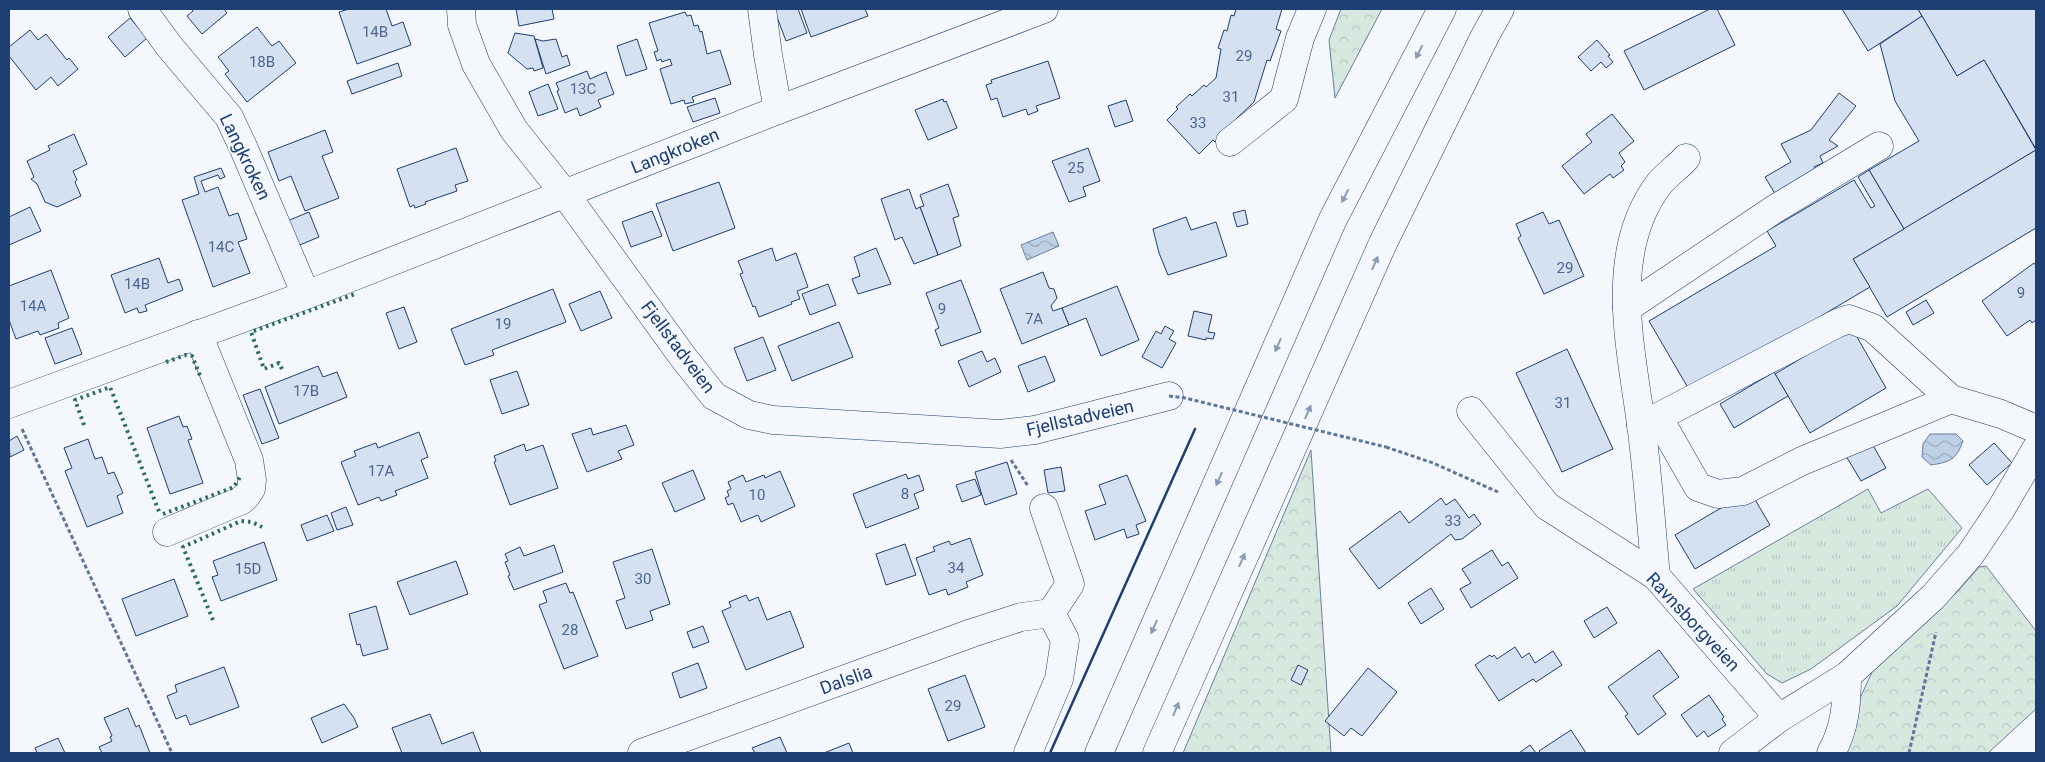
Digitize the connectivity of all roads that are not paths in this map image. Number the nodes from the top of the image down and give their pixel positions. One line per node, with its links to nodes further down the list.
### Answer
1 (142, 9): 15 (main road, Langkroken)
2 (461, 9): 14 (main road, Fjellstadveien)
3 (762, 9): 10 (main road)
4 (1044, 9): 10 (main road, Langkroken)
5 (1312, 9): 11 (main road)
6 (1442, 9): 33 (main road, one-way to 33)
7 (1500, 9): 9 (main road)
8 (1505, 9): 9 (main road)
9 (1486, 34): 34 (main road, one-way to 9)
10 (778, 110): 14 (main road, Langkroken)
11 (1230, 142)
12 (1879, 146): 16 (main road)
13 (1686, 158): 16 (main road)
14 (566, 194): 15 (main road, Langkroken); 18 (main road, Fjellstadveien)
15 (306, 295): 17 (main road, Langkroken)
16 (1627, 308): 22 (main road)
17 (198, 334): 20 (main road, Langkroken); 26 (main road)
18 (1169, 396)
19 (1951, 399): 22 (main road); 22 (main road); 23 (main road)
20 (11, 403)
21 (1471, 411): 27 (main road, Ravnsborgveien)
22 (1650, 422): 27 (main road)
23 (2036, 429)
24 (2036, 449): 29 (main road)
25 (1044, 508): 28 (main road)
26 (168, 532)
27 (1656, 576): 30 (main road, Ravnsborgveien)
28 (1051, 613): 31 (main road, Dalslia); 32 (main road)
29 (1847, 676): 30 (main road); 36 (main road)
30 (1779, 718): 35 (main road)
31 (642, 753)
32 (1028, 753)
33 (1099, 753)
34 (1157, 753)
35 (1733, 753)
36 (1831, 753)

